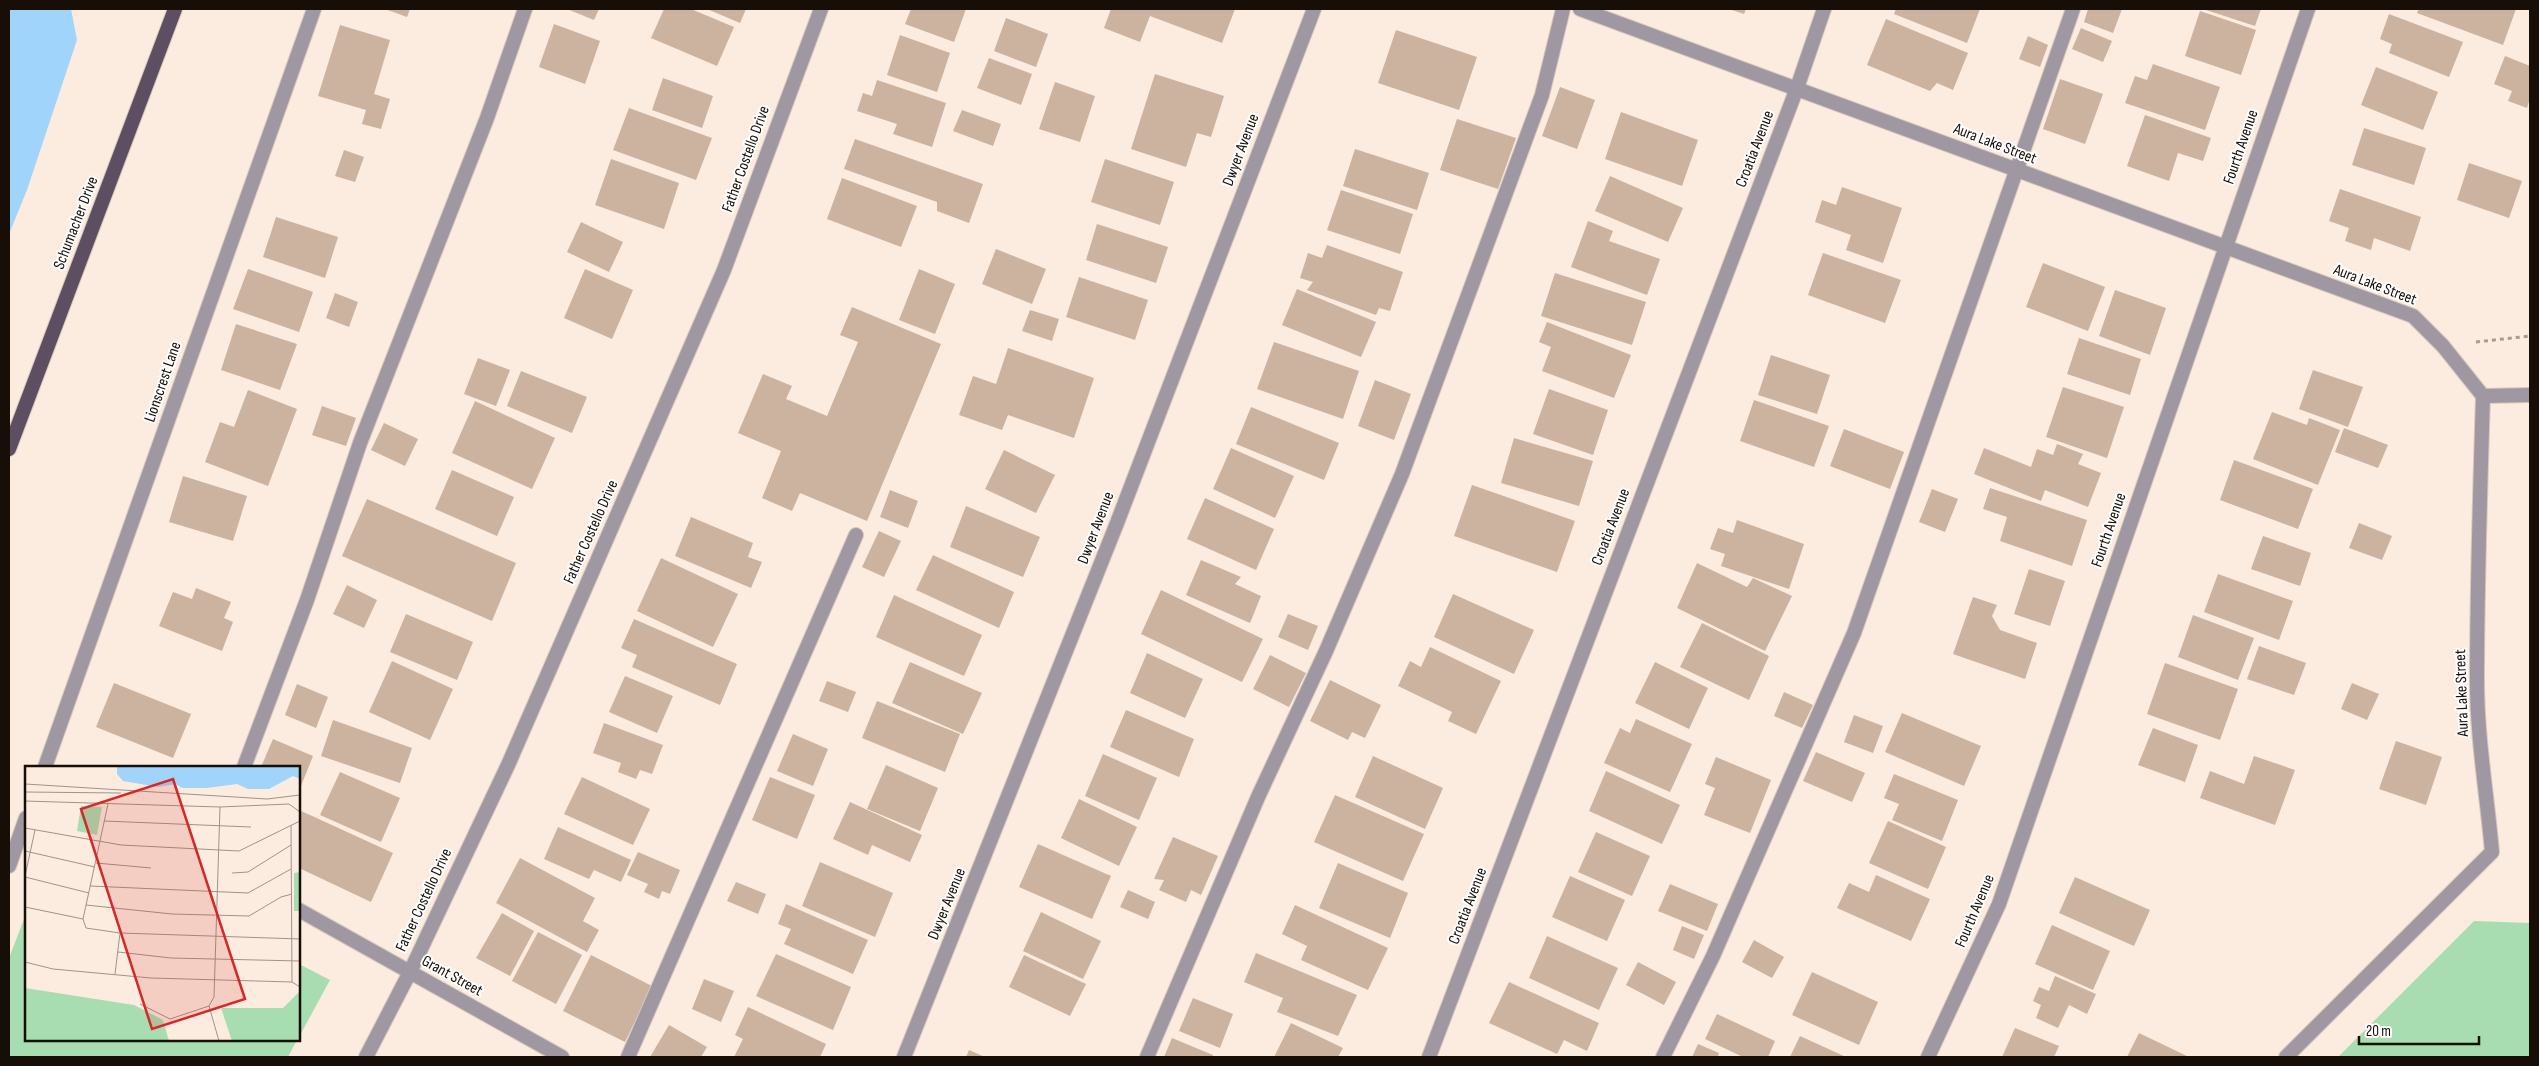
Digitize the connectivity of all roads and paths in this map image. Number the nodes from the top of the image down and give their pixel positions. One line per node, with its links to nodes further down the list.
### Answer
1 (175, 9): 18 (main road, Schumacher Drive)
2 (314, 9): 20 (street, Lionscrest Lane)
3 (525, 9): 21 (street)
4 (821, 9): 25 (street, Father Costello Drive)
5 (1314, 9): 29 (street, Dwyer Avenue)
6 (1563, 9): 30 (street)
7 (1580, 9): 11 (street, Aura Lake Street)
8 (1824, 9): 11 (street, Croatia Avenue)
9 (2073, 9): 12 (street)
10 (2308, 9): 13 (street, Fourth Avenue)
11 (1797, 88): 12 (street, Aura Lake Street); 31 (street, Croatia Avenue)
12 (2017, 170): 13 (street, Aura Lake Street); 32 (street)
13 (2224, 248): 15 (street, Aura Lake Street); 33 (street, Fourth Avenue)
14 (2530, 336): 15 (path)
15 (2443, 346): 17 (street, Aura Lake Street)
16 (2530, 395): 17 (street)
17 (2483, 396): 34 (street, Aura Lake Street)
18 (9, 449)
19 (856, 535): 28 (street)
20 (45, 766)
21 (244, 766)
22 (25, 821): 23 (street)
23 (9, 866)
24 (300, 911): 25 (street, Grant Street)
25 (410, 972): 26 (street, Father Costello Drive); 27 (street, Grant Street)
26 (366, 1057)
27 (562, 1057)
28 (628, 1057)
29 (904, 1057)
30 (1147, 1057)
31 (1429, 1057)
32 (1663, 1057)
33 (1928, 1057)
34 (2286, 1057)

